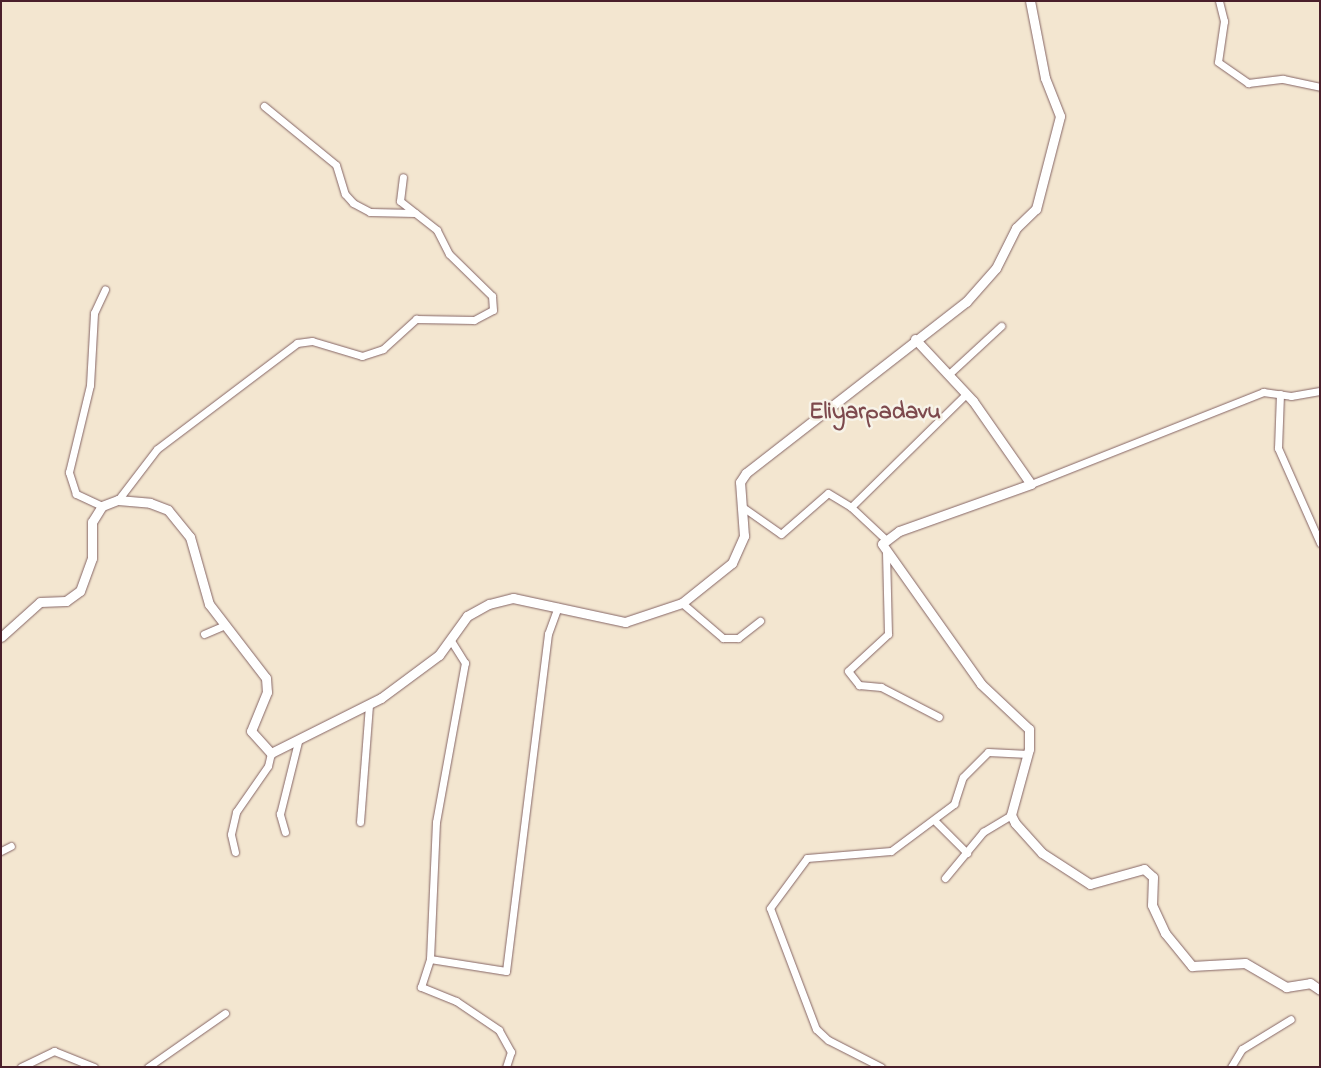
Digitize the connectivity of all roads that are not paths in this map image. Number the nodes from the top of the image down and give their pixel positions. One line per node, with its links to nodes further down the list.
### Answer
1 (1030, 1): 9 (main road)
2 (1219, 1): 3 (street)
3 (1320, 87)
4 (264, 106): 6 (street)
5 (402, 178): 6 (street)
6 (415, 213): 15 (street)
7 (104, 288): 16 (street)
8 (1001, 326): 10 (street)
9 (915, 339): 10 (main road); 18 (main road)
10 (949, 374): 12 (main road)
11 (1320, 392): 13 (street)
12 (966, 394): 14 (main road); 17 (street)
13 (1280, 394): 14 (street); 20 (street)
14 (1031, 484): 19 (main road)
15 (118, 500): 16 (main road); 25 (main road)
16 (102, 506): 27 (main road)
17 (851, 507): 18 (street); 19 (street)
18 (744, 508): 22 (main road)
19 (884, 538): 21 (main road)
20 (1320, 544)
21 (886, 552): 30 (street); 33 (main road)
22 (682, 604): 23 (main road); 24 (street)
23 (558, 608): 28 (main road); 43 (street)
24 (760, 621)
25 (223, 626): 26 (street); 32 (main road)
26 (204, 634)
27 (1, 637)
28 (452, 642): 29 (main road); 43 (street)
29 (369, 706): 31 (main road); 35 (street)
30 (939, 717)
31 (298, 742): 32 (main road); 37 (street)
32 (271, 753): 40 (street)
33 (1028, 754): 34 (main road); 36 (street)
34 (1011, 815): 41 (street); 44 (main road)
35 (360, 822)
36 (936, 822): 41 (street); 51 (street)
37 (285, 832)
38 (12, 846): 39 (street)
39 (1, 851)
40 (235, 852)
41 (967, 853): 42 (street)
42 (946, 878)
43 (430, 960): 50 (street)
44 (1320, 990)
45 (225, 1013): 49 (street)
46 (1291, 1019): 52 (street)
47 (21, 1067): 48 (street)
48 (94, 1067)
49 (148, 1067)
50 (506, 1067)
51 (882, 1067)
52 (1231, 1067)

